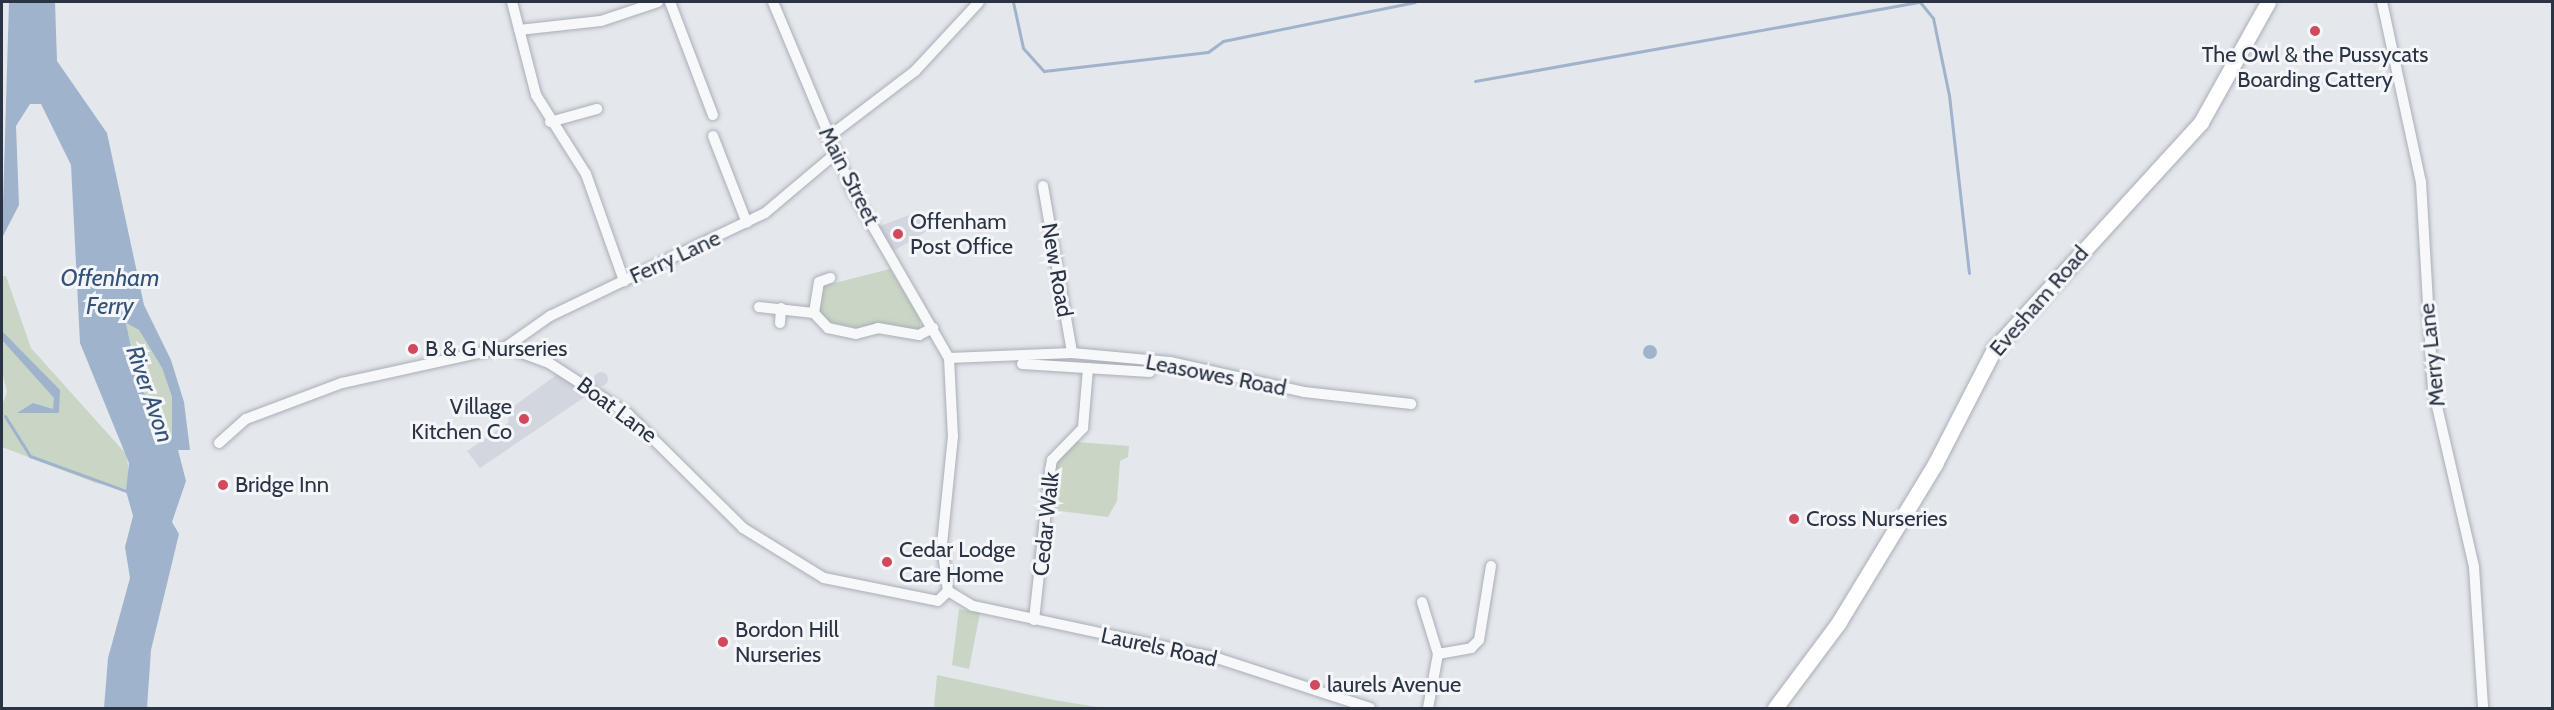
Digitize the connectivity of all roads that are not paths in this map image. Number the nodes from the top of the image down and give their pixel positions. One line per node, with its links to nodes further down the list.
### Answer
1 (512, 2): 8 (street)
2 (658, 2): 8 (street)
3 (670, 2): 10 (street)
4 (773, 2): 13 (street, Main Street)
5 (979, 2): 13 (street)
6 (2268, 2): 39 (main road, Evesham Road)
7 (2382, 2): 40 (street, Merry Lane)
8 (519, 30): 11 (street)
9 (597, 109): 11 (street)
10 (713, 115)
11 (550, 122): 18 (street)
12 (713, 136): 16 (street)
13 (827, 138): 14 (street, Main Street)
14 (835, 154): 16 (street, Ferry Lane); 23 (street, Main Street)
15 (1043, 186): 25 (street, New Road)
16 (747, 224): 18 (street, Ferry Lane)
17 (830, 278): 21 (street)
18 (624, 281): 24 (street, Ferry Lane)
19 (759, 307): 20 (street)
20 (781, 308): 21 (street); 22 (street)
21 (814, 313): 23 (street)
22 (780, 323)
23 (933, 328): 26 (street, Main Street)
24 (506, 347): 31 (street); 33 (street, Boat Lane)
25 (1072, 353): 26 (street, Leasowes Road); 30 (street, Leasowes Road)
26 (949, 358): 33 (street, Main Street)
27 (1022, 364): 28 (street)
28 (1088, 368): 29 (street); 35 (street, Cedar Walk)
29 (1150, 372)
30 (1411, 404)
31 (219, 443)
32 (1491, 566): 36 (street)
33 (948, 591): 35 (street, Laurels Road)
34 (1422, 602): 36 (street)
35 (1034, 620): 37 (street, Laurels Road)
36 (1438, 654): 38 (street)
37 (1370, 708)
38 (1428, 708)
39 (1775, 708)
40 (2483, 708)

